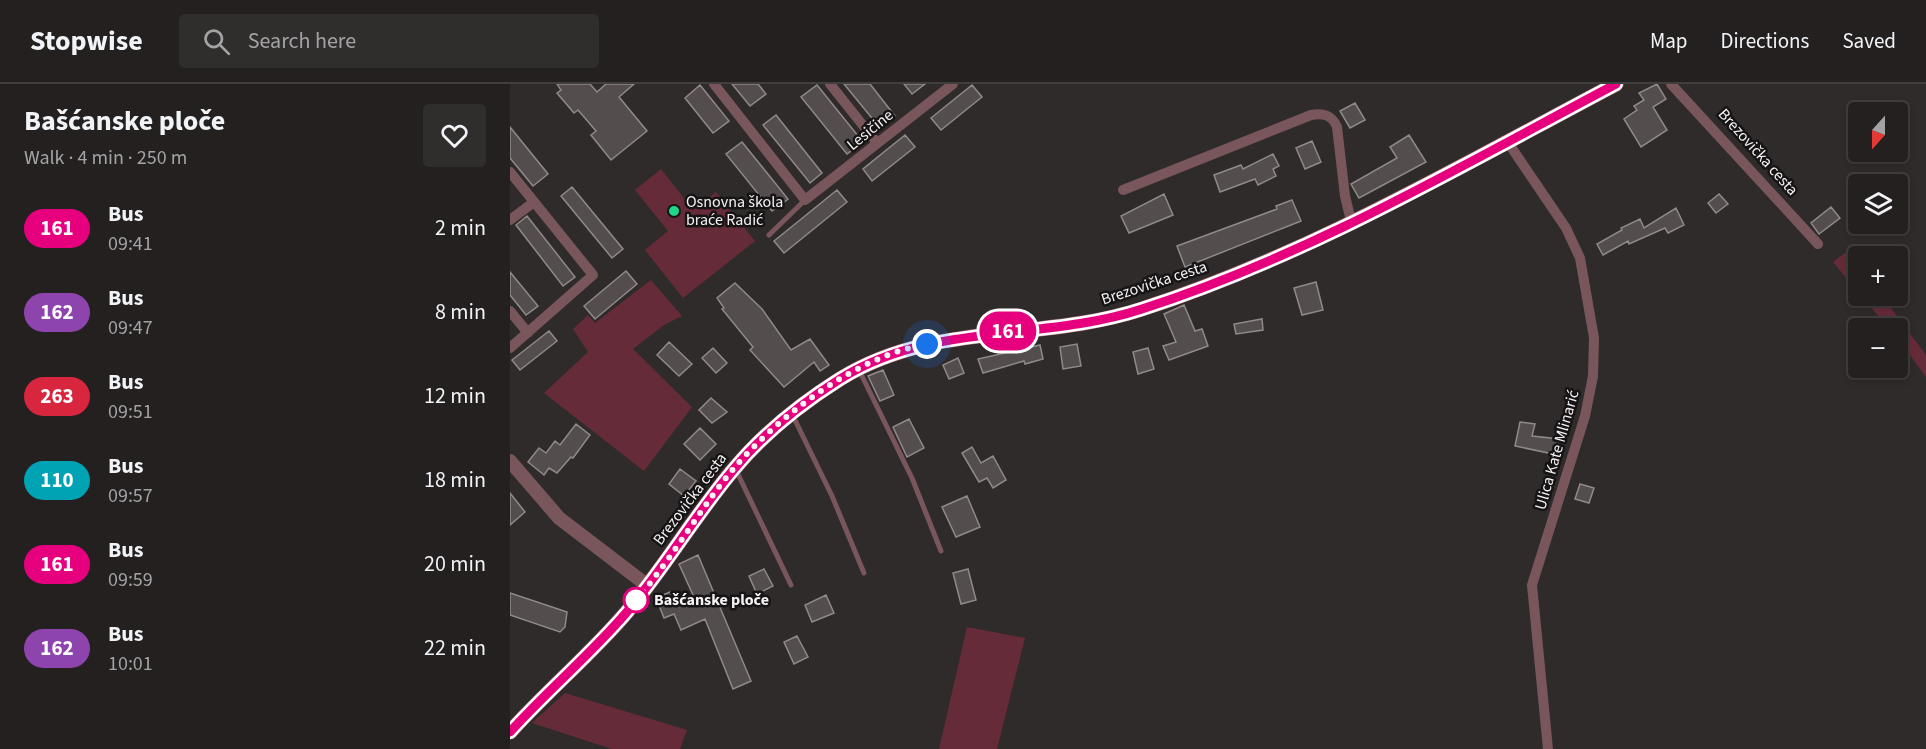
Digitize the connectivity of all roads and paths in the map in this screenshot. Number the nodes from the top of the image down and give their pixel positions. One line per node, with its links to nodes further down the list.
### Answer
1 (714, 84): 10 (street)
2 (831, 84): 7 (street)
3 (1616, 84): 6 (main road, Brezovička cesta)
4 (1671, 84): 15 (street, Brezovička cesta)
5 (948, 86): 7 (street, Lesičine)
6 (1507, 141): 13 (main road, Brezovička cesta); 28 (street, Ulica Kate Mlinarić)
7 (877, 143): 10 (street, Lesičine)
8 (510, 172): 11 (street)
9 (1123, 190): 13 (street)
10 (805, 200): 14 (lane)
11 (534, 202): 12 (street); 17 (street)
12 (510, 220)
13 (1352, 225): 19 (main road, Brezovička cesta)
14 (769, 235)
15 (1818, 244)
16 (510, 311): 17 (street)
17 (528, 333): 18 (street)
18 (510, 348)
19 (858, 368): 20 (main road, Brezovička cesta); 23 (lane)
20 (792, 414): 22 (main road, Brezovička cesta); 24 (lane)
21 (510, 461): 26 (street)
22 (735, 468): 25 (lane); 26 (main road, Brezovička cesta)
23 (941, 550)
24 (864, 573)
25 (791, 585)
26 (648, 586): 27 (main road, Brezovička cesta)
27 (510, 732)
28 (1548, 749)

